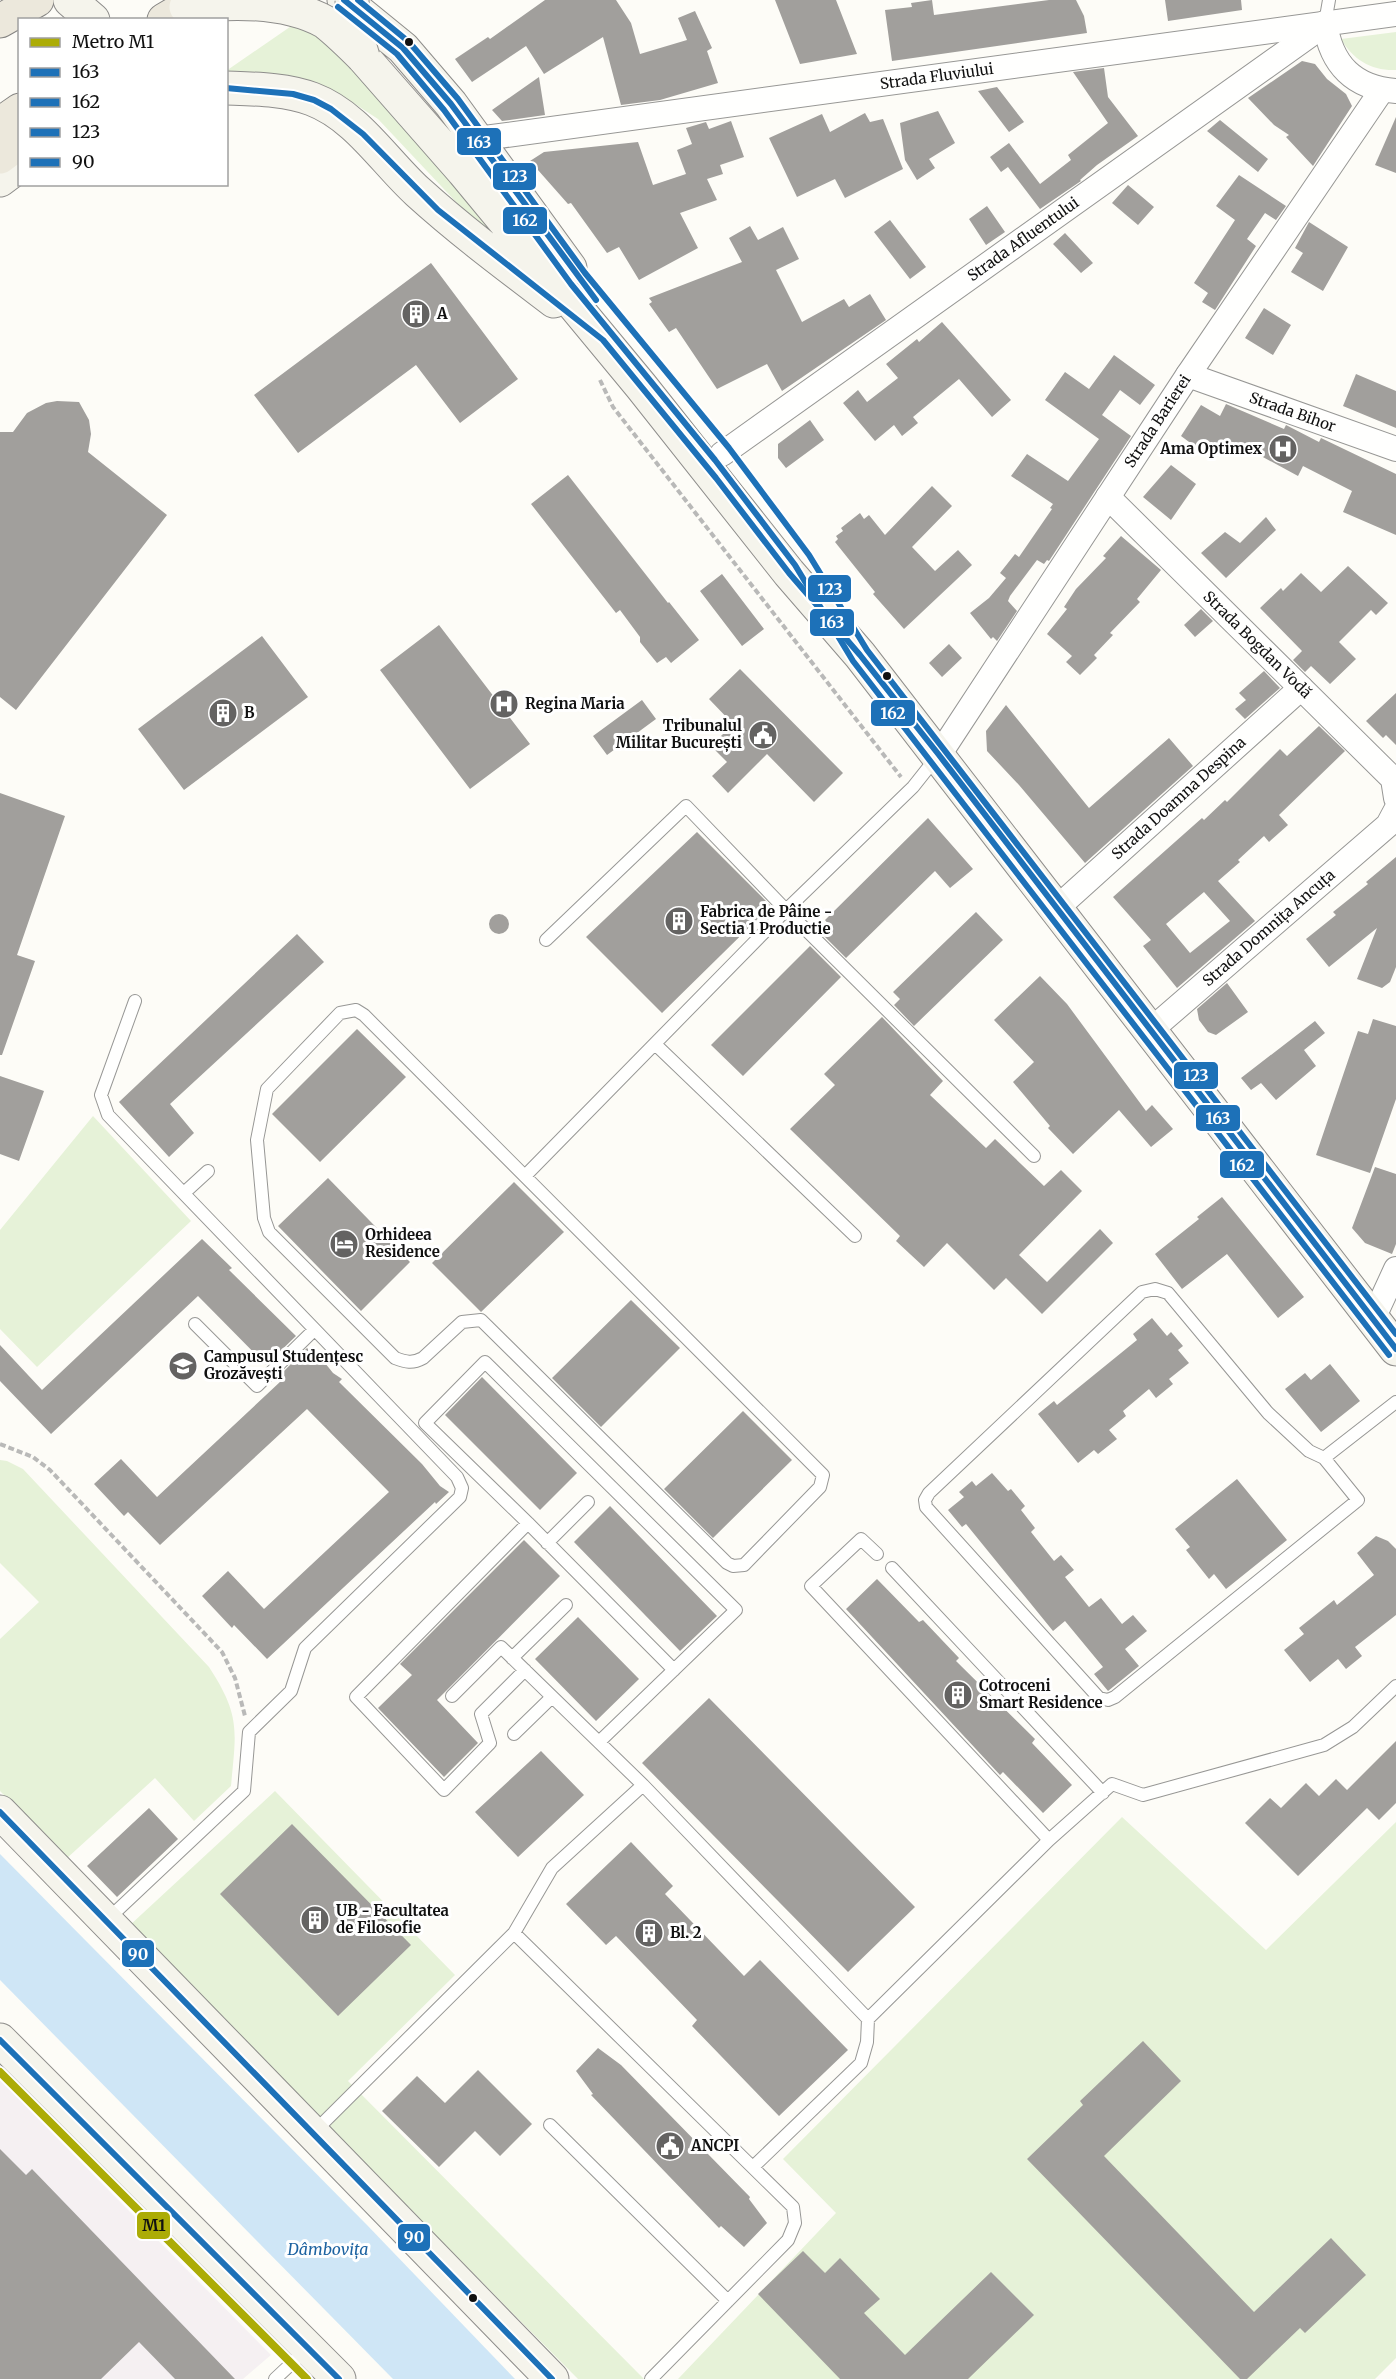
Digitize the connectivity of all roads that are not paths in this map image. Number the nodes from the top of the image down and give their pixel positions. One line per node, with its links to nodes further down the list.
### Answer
1 (37, 0): 12 (main road)
2 (70, 0): 10 (main road)
3 (256, 0): 11 (main road)
4 (344, 0): 13 (main road)
5 (352, 0): 14 (main road, bridge)
6 (377, 0): 13 (main road)
7 (178, 12): 14 (main road, bridge)
8 (1327, 12): 9 (street, Strada Fluviului); 16 (street); 19 (street, Strada Fluviului); 29 (street, Strada Afluentului)
9 (1396, 14)
10 (91, 18)
11 (228, 20)
12 (0, 21)
13 (404, 48): 19 (main road)
14 (363, 57): 23 (main road)
15 (228, 88): 26 (main road)
16 (1389, 91): 27 (street, Strada Barierei)
17 (18, 111): 18 (main road)
18 (0, 124)
19 (477, 139): 25 (main road)
20 (18, 144): 21 (main road)
21 (0, 157)
22 (18, 166): 24 (main road)
23 (463, 171): 25 (main road); 26 (main road)
24 (0, 180)
25 (578, 279): 29 (main road)
26 (599, 355): 31 (main road)
27 (1188, 375): 28 (street, Strada Bihor); 30 (street, Strada Barierei)
28 (1396, 449)
29 (722, 454): 31 (main road)
30 (1108, 497): 32 (street, Strada Bogdan Vodă); 33 (street, Strada Barierei)
31 (860, 656): 33 (main road)
32 (1301, 688): 34 (street, Strada Bogdan Vodă); 36 (street, Strada Doamna Despina)
33 (939, 755): 36 (main road); 37 (lane)
34 (1396, 798)
35 (1392, 818): 40 (street, Strada Domnița Ancuța)
36 (1057, 908): 40 (main road)
37 (786, 910): 38 (lane); 41 (lane); 42 (lane)
38 (546, 940)
39 (135, 1001): 45 (lane)
40 (1151, 1030): 48 (main road)
41 (655, 1044): 44 (lane); 46 (lane)
42 (1034, 1156)
43 (208, 1171): 45 (lane)
44 (525, 1176): 44 (lane)
45 (184, 1192): 50 (lane)
46 (855, 1236)
47 (1396, 1269): 48 (street)
48 (1373, 1319): 51 (main road)
49 (195, 1324): 50 (lane)
50 (314, 1330): 72 (lane)
51 (1396, 1349)
52 (1396, 1402): 53 (lane)
53 (1324, 1458): 53 (lane)
54 (588, 1502): 56 (lane)
55 (528, 1523): 56 (lane); 61 (lane); 62 (lane)
56 (547, 1543): 61 (lane)
57 (877, 1554): 71 (lane)
58 (892, 1568): 69 (lane)
59 (566, 1605): 60 (lane)
60 (512, 1658): 62 (lane); 64 (lane)
61 (674, 1670): 67 (lane)
62 (525, 1671): 65 (lane)
63 (1396, 1686): 69 (lane)
64 (452, 1696)
65 (552, 1697): 66 (lane); 67 (lane)
66 (514, 1734)
67 (599, 1742): 68 (lane)
68 (643, 1785): 73 (lane); 74 (lane)
69 (1103, 1792): 71 (lane)
70 (0, 1812): 72 (main road)
71 (1050, 1840): 74 (lane)
72 (106, 1921): 77 (main road)
73 (514, 1933): 77 (lane); 78 (lane)
74 (868, 2019): 78 (lane)
75 (0, 2040): 80 (main road)
76 (550, 2125): 79 (lane)
77 (313, 2133): 83 (main road)
78 (754, 2166): 79 (lane)
79 (728, 2301): 84 (lane)
80 (309, 2348): 81 (lane); 82 (main road)
81 (275, 2379)
82 (339, 2379)
83 (552, 2379)
84 (651, 2379)

